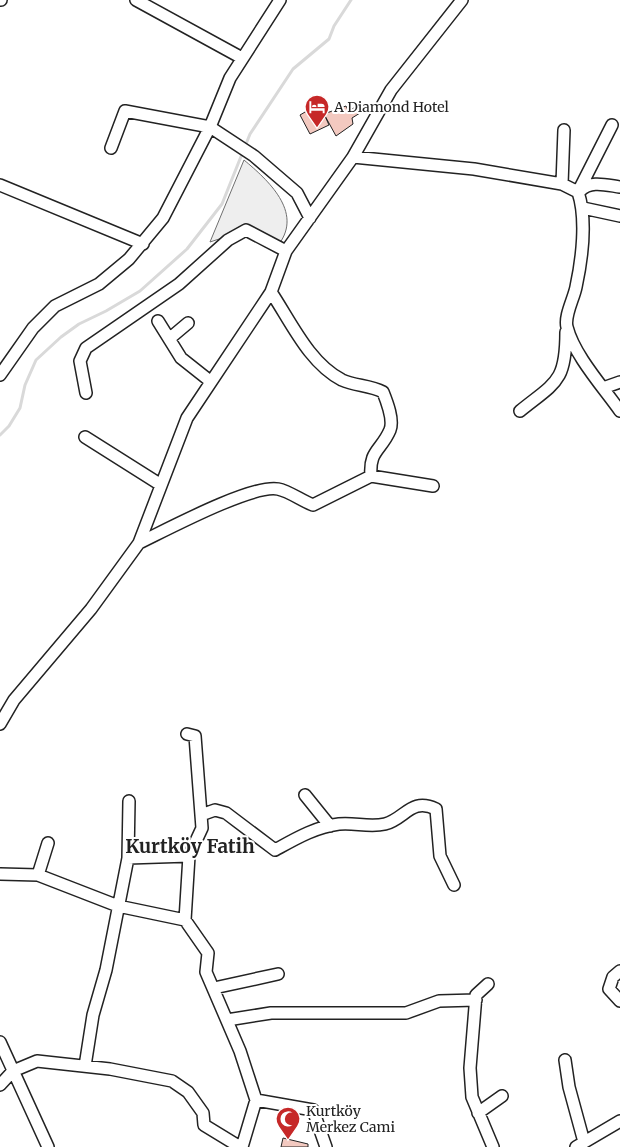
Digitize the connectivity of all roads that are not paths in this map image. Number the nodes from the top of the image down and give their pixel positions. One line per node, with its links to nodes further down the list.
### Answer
1 (136, 0): 4 (street)
2 (280, 0): 4 (street)
3 (462, 0): 9 (street)
4 (242, 58): 6 (street)
5 (612, 125): 13 (street)
6 (210, 126): 8 (street); 16 (street); 17 (street)
7 (564, 130): 10 (street)
8 (111, 148)
9 (353, 157): 10 (street); 16 (street)
10 (562, 184): 13 (street)
11 (0, 185): 17 (street)
12 (620, 187): 13 (street)
13 (578, 192): 14 (street)
14 (583, 208): 15 (street); 22 (street)
15 (620, 216)
16 (310, 218): 18 (street)
17 (143, 244): 24 (street)
18 (286, 251): 19 (street); 28 (street)
19 (271, 292): 25 (street); 32 (street)
20 (158, 321): 23 (street)
21 (188, 324): 23 (street)
22 (566, 325): 27 (street); 29 (street)
23 (169, 339): 25 (street)
24 (0, 375)
25 (210, 381): 33 (street)
26 (620, 382): 27 (street)
27 (603, 388): 30 (street)
28 (86, 393)
29 (520, 411)
30 (620, 411)
31 (85, 438): 33 (street)
32 (371, 476): 34 (street); 35 (street)
33 (161, 485): 35 (street)
34 (433, 486)
35 (139, 543): 36 (street)
36 (0, 724)
37 (187, 734): 40 (street)
38 (306, 795): 41 (street)
39 (129, 801): 44 (street)
40 (201, 815): 41 (street); 43 (street)
41 (330, 826): 47 (street)
42 (48, 843): 46 (street)
43 (189, 856): 44 (street); 49 (street)
44 (128, 858): 48 (street)
45 (0, 874): 46 (street)
46 (38, 874): 48 (street)
47 (454, 885)
48 (118, 906): 49 (street); 59 (street)
49 (185, 920): 53 (street)
50 (620, 971): 55 (street)
51 (278, 974): 53 (street)
52 (488, 984): 54 (street)
53 (214, 988): 56 (street)
54 (476, 1000): 56 (street); 64 (street)
55 (620, 1001)
56 (227, 1020): 63 (street)
57 (0, 1042): 60 (street)
58 (565, 1060): 66 (street)
59 (85, 1066): 60 (street); 68 (street)
60 (13, 1071): 61 (street); 67 (street)
61 (0, 1084)
62 (502, 1096): 64 (street)
63 (256, 1100): 68 (street); 69 (street)
64 (478, 1113): 70 (street)
65 (620, 1121): 66 (street)
66 (580, 1145)
67 (48, 1147)
68 (241, 1147)
69 (326, 1147)
70 (493, 1147)

